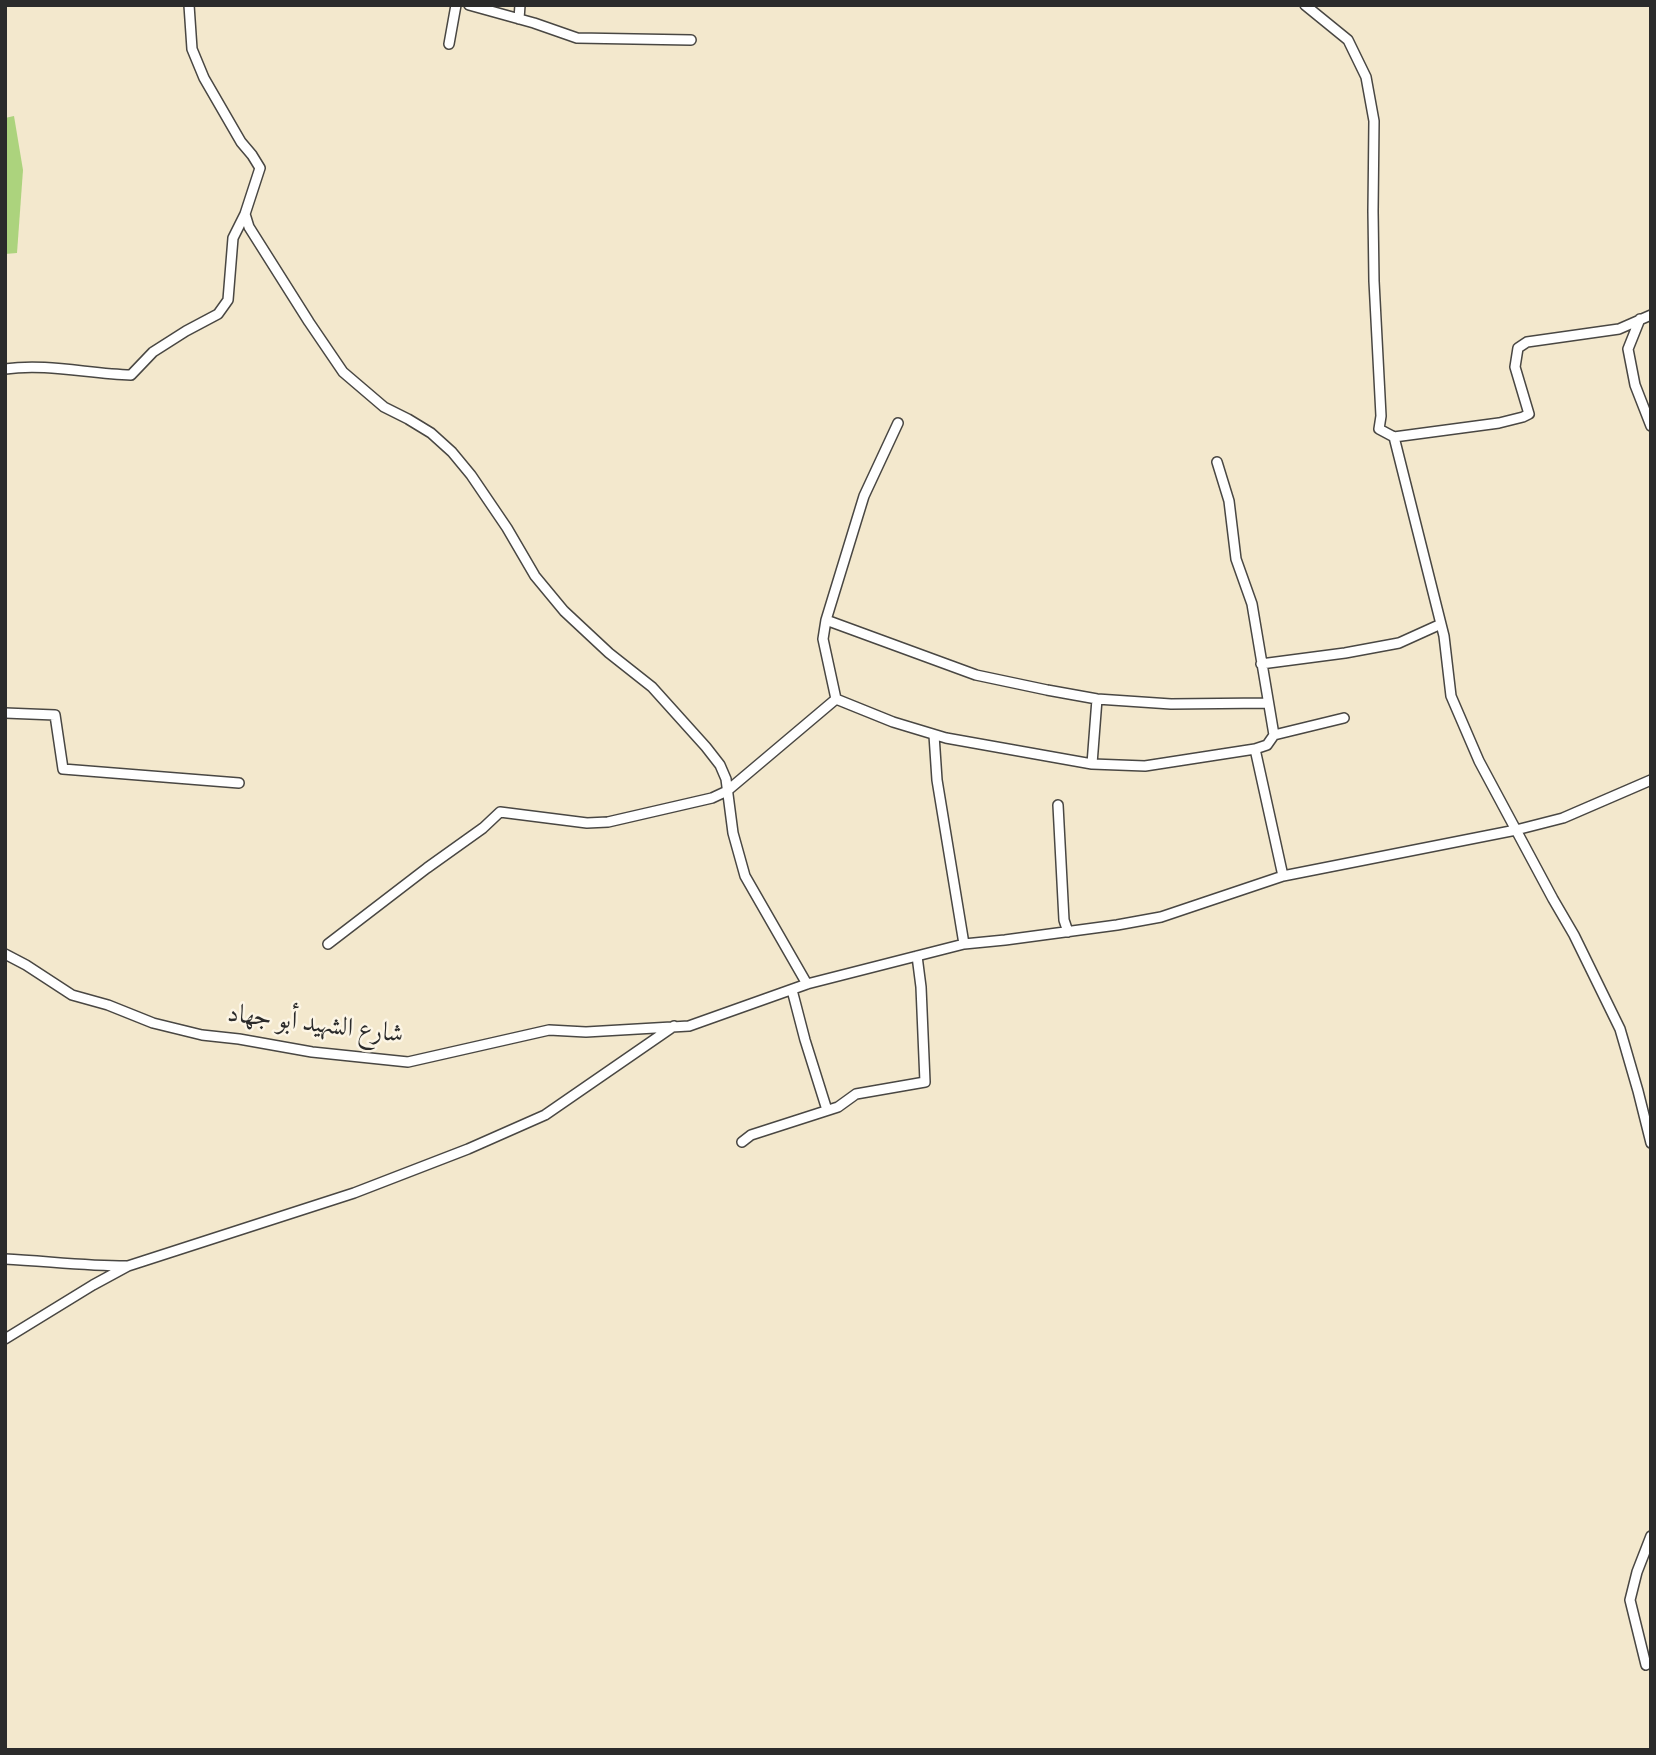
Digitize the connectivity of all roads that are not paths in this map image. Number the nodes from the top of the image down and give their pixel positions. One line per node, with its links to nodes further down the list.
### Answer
1 (189, 5): 9 (street)
2 (456, 5): 8 (street)
3 (469, 5): 6 (street)
4 (520, 5): 6 (street)
5 (1305, 5): 15 (street)
6 (519, 19): 7 (street)
7 (691, 40)
8 (449, 44)
9 (245, 214): 12 (street); 31 (street)
10 (1651, 314): 11 (street)
11 (1640, 319): 14 (street); 15 (street)
12 (5, 369)
13 (898, 423): 17 (street)
14 (1651, 426)
15 (1394, 438): 18 (street)
16 (1217, 462): 19 (street)
17 (826, 620): 20 (street); 21 (street)
18 (1441, 624): 19 (street); 33 (street)
19 (1261, 664): 22 (street)
20 (836, 699): 25 (street); 31 (street)
21 (1097, 699): 22 (street); 28 (street)
22 (1268, 702): 26 (street)
23 (5, 713): 30 (street)
24 (1344, 718): 26 (street)
25 (934, 734): 28 (street); 37 (street)
26 (1274, 735): 27 (street)
27 (1255, 750): 28 (street); 34 (street)
28 (1092, 764)
29 (1651, 780): 33 (street, شارع الشهيد أبو جهاد)
30 (239, 783)
31 (727, 791): 36 (street); 40 (street)
32 (1058, 805): 35 (street)
33 (1516, 830): 34 (street, شارع الشهيد أبو جهاد); 45 (street)
34 (1283, 876): 35 (street, شارع الشهيد أبو جهاد)
35 (1068, 932): 37 (street, شارع الشهيد أبو جهاد)
36 (328, 944)
37 (964, 944): 39 (street, شارع الشهيد أبو جهاد)
38 (5, 954): 42 (street, شارع الشهيد أبو جهاد)
39 (917, 956): 40 (street, شارع الشهيد أبو جهاد); 43 (street)
40 (807, 984): 41 (street, شارع الشهيد أبو جهاد)
41 (792, 990): 42 (street, شارع الشهيد أبو جهاد); 43 (street)
42 (676, 1025): 47 (street)
43 (827, 1110): 44 (street)
44 (742, 1142)
45 (1651, 1143)
46 (5, 1259): 47 (street)
47 (128, 1266): 48 (street)
48 (5, 1339)
49 (1651, 1536): 50 (street)
50 (1646, 1665)

